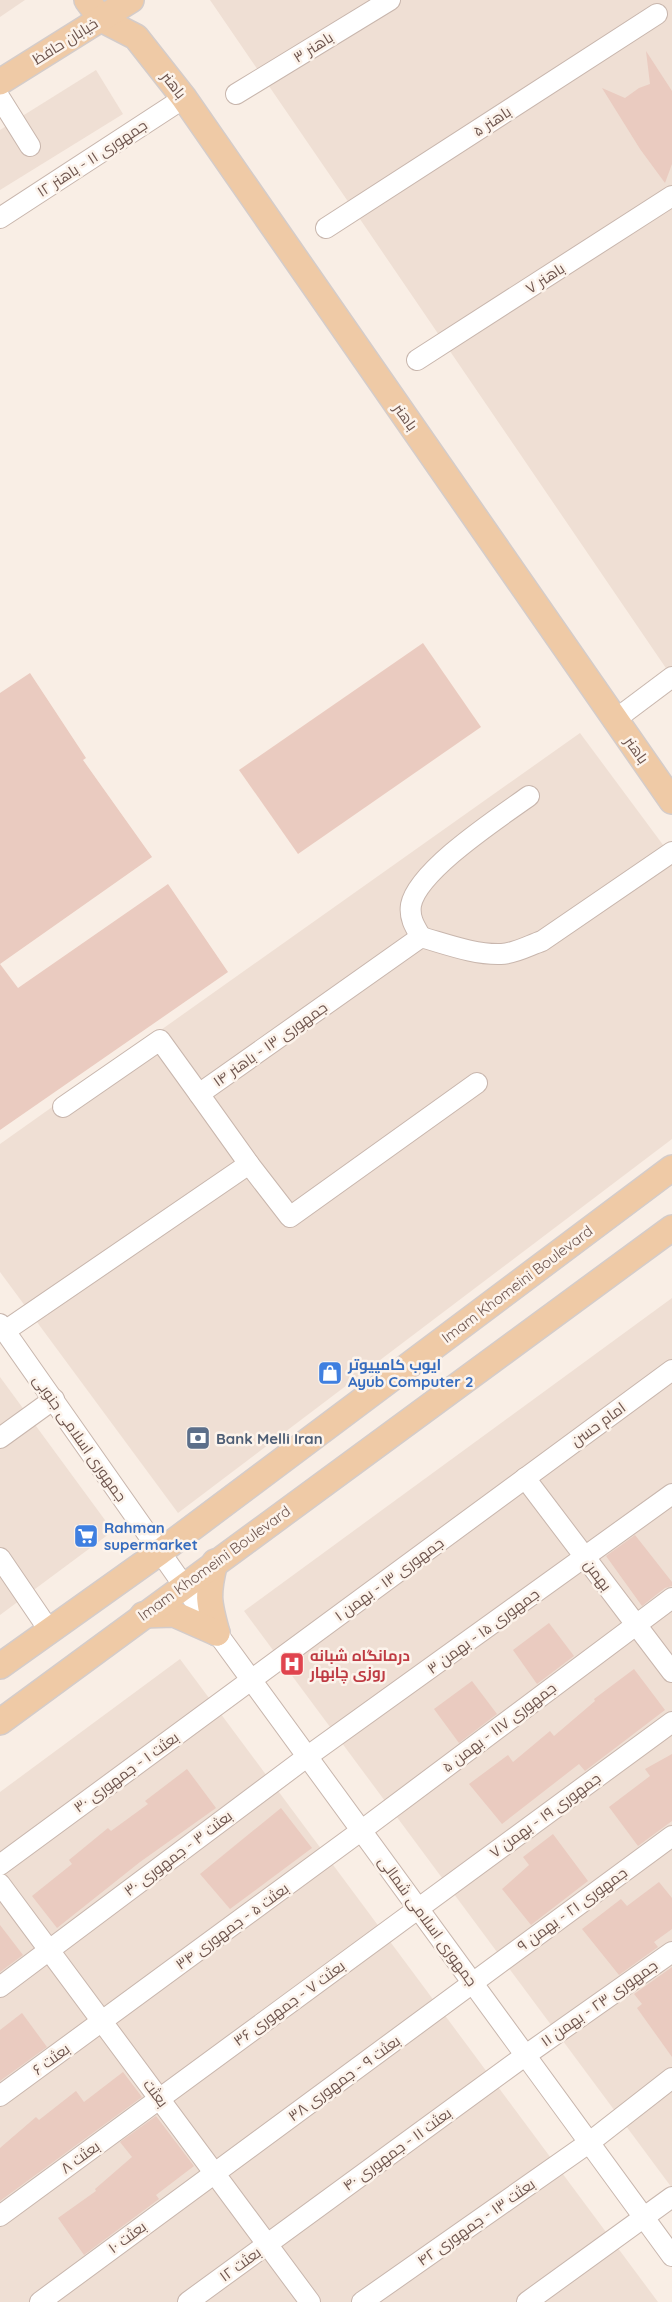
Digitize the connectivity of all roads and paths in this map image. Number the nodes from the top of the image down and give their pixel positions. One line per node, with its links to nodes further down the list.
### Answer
1 (131, 0): 3 (main road, خیابان حافظ); 5 (main road)
2 (390, 0): 7 (street, باهنر ۳)
3 (94, 9): 5 (main road); 6 (main road, خیابان حافظ)
4 (657, 14): 13 (street, باهنر ۵)
5 (136, 37): 9 (main road, باهنر)
6 (0, 82)
7 (236, 94)
8 (0, 98): 10 (street)
9 (184, 98): 12 (street, جمهوری ۱۱ - باهنر ۱۲); 16 (main road, باهنر)
10 (30, 146)
11 (672, 196): 14 (street, باهنر ۷)
12 (0, 218)
13 (326, 228)
14 (417, 360)
15 (672, 677): 16 (street)
16 (616, 720): 18 (main road, باهنر)
17 (529, 796): 20 (street)
18 (672, 801)
19 (672, 852): 20 (street)
20 (421, 938): 22 (street, جمهوری ۱۳ - باهنر ۱۴)
21 (477, 1083): 24 (street, جمهوری ۱۳ - باهنر ۱۴)
22 (199, 1094): 23 (street); 24 (street, جمهوری ۱۳ - باهنر ۱۴)
23 (63, 1107)
24 (249, 1164): 27 (street)
25 (672, 1168): 33 (main road, Imam Khomeini Boulevard)
26 (672, 1228): 36 (main road, Imam Khomeini Boulevard)
27 (2, 1327): 29 (street, جمهوری اسلامی جنوبی)
28 (672, 1370): 31 (street, امام حسن)
29 (54, 1399): 30 (street); 33 (street, جمهوری اسلامی جنوبی)
30 (0, 1438)
31 (525, 1478): 35 (street, بهمن); 45 (street, جمهوری ۱۳ - بهمن ۱)
32 (672, 1494): 35 (street, جمهوری ۱۵ - بهمن ۳)
33 (160, 1552): 37 (street, جمهوری اسلامی جنوبی); 41 (main road, Imam Khomeini Boulevard)
34 (0, 1558): 41 (street)
35 (585, 1558): 40 (street, بهمن); 48 (street, جمهوری ۱۵ - بهمن ۳)
36 (215, 1562): 37 (main road, Imam Khomeini Boulevard); 42 (main road)
37 (184, 1586): 39 (main road, Imam Khomeini Boulevard); 42 (street, جمهوری اسلامی شمالی)
38 (672, 1598): 40 (street, جمهوری ۱۱۷ - بهمن ۵)
39 (143, 1615): 42 (main road); 46 (main road, Imam Khomeini Boulevard)
40 (636, 1624): 44 (street, بهمن); 49 (street, جمهوری ۱۱۷ - بهمن ۵)
41 (48, 1630): 43 (main road, Imam Khomeini Boulevard)
42 (217, 1633): 45 (street, جمهوری اسلامی شمالی)
43 (0, 1666)
44 (672, 1672)
45 (252, 1680): 48 (street, جمهوری اسلامی شمالی); 51 (street, بعثت ۱ - جمهوری ۳۰)
46 (0, 1722)
47 (672, 1722): 53 (street, جمهوری ۱۹ - بهمن ۷)
48 (308, 1756): 49 (street, جمهوری اسلامی شمالی); 54 (street, بعثت ۳ - جمهوری ۳۰)
49 (362, 1830): 53 (street, جمهوری اسلامی شمالی); 58 (street, بعثت ۵ - جمهوری ۳۴)
50 (672, 1836): 56 (street, جمهوری ۲۱ - بهمن ۹)
51 (0, 1865)
52 (0, 1884): 54 (street, بعثت)
53 (418, 1908): 56 (street, جمهوری اسلامی شمالی); 62 (street, بعثت ۷ - جمهوری ۳۶)
54 (49, 1950): 57 (street, بعثت ۳ - جمهوری ۳۰); 58 (street, بعثت)
55 (672, 1952): 59 (street, جمهوری ۲۳ - بهمن ۱۱)
56 (473, 1982): 59 (street, جمهوری اسلامی شمالی); 64 (street, بعثت ۹ - جمهوری ۳۸)
57 (0, 1986)
58 (102, 2021): 61 (street, بعثت ۶); 62 (street, بعثت)
59 (526, 2055): 63 (street, جمهوری اسلامی شمالی); 68 (street, بعثت ۱۱ - جمهوری ۴۰)
60 (672, 2078): 63 (street, بعثت ۱۳ - جمهوری ۴۲)
61 (0, 2096)
62 (160, 2098): 64 (street, بعثت); 66 (street, بعثت ۸)
63 (590, 2142): 67 (street, جمهوری اسلامی شمالی); 73 (street, بعثت ۱۳ - جمهوری ۴۲)
64 (215, 2173): 68 (street, بعثت); 70 (street, بعثت ۱۰)
65 (672, 2197): 67 (street)
66 (0, 2216)
67 (644, 2217): 69 (street, جمهوری اسلامی شمالی); 74 (street)
68 (268, 2244): 71 (street, بعثت ۱۲); 72 (street, بعثت)
69 (672, 2256)
70 (40, 2302)
71 (188, 2302)
72 (310, 2302)
73 (362, 2302)
74 (527, 2302)

